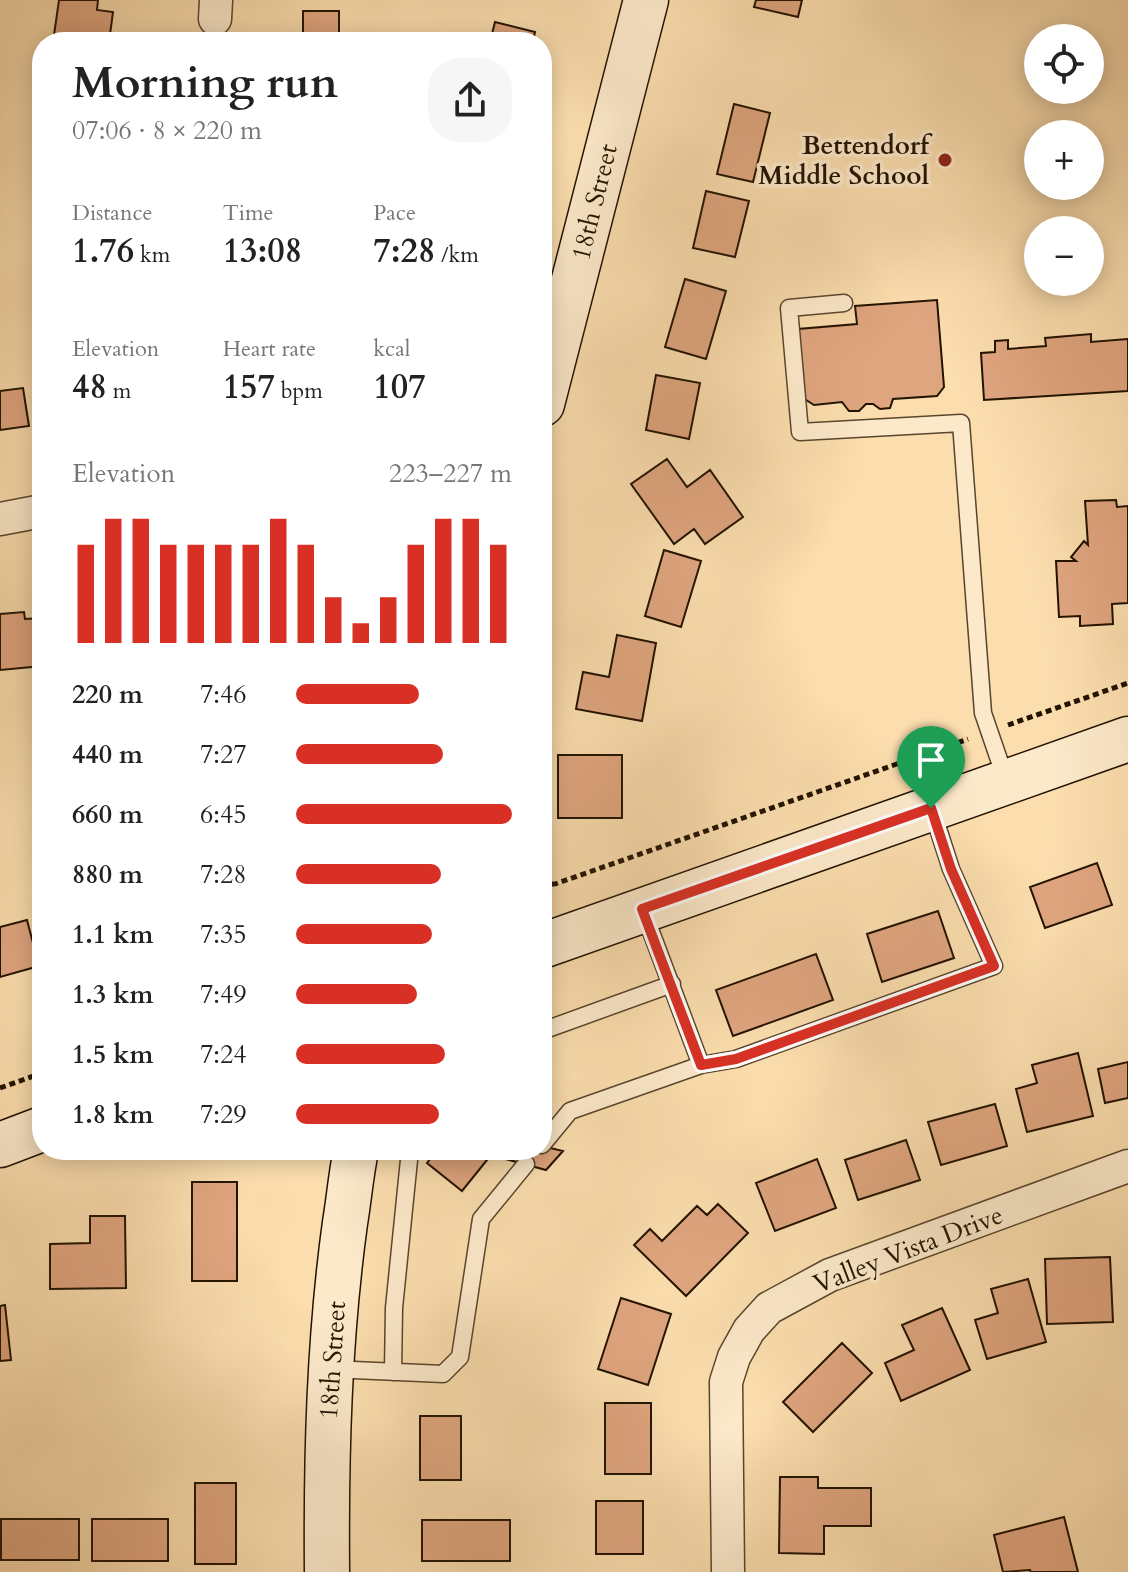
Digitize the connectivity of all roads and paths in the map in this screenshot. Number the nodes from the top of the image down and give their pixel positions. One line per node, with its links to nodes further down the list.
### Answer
1 (646, 0): 3 (street, 18th Street)
2 (844, 303): 10 (lane)
3 (552, 365)
4 (32, 513): 5 (street)
5 (0, 519)
6 (1128, 683): 7 (path)
7 (1013, 723)
8 (970, 738): 12 (path)
9 (1128, 739): 10 (street)
10 (1007, 781): 11 (street)
11 (931, 808): 13 (street); 19 (lane)
12 (552, 884)
13 (642, 909): 15 (street); 17 (lane)
14 (552, 918): 15 (street)
15 (588, 928): 16 (street)
16 (552, 942)
17 (672, 984): 18 (lane); 19 (lane)
18 (552, 1027)
19 (701, 1065): 23 (lane)
20 (32, 1077): 21 (path)
21 (0, 1088)
22 (32, 1133): 24 (street)
23 (552, 1133)
24 (0, 1145)
25 (353, 1160): 29 (street, 18th Street)
26 (409, 1160): 30 (lane)
27 (526, 1164): 30 (lane)
28 (1128, 1166): 32 (street, Valley Vista Drive)
29 (329, 1369): 30 (lane); 31 (street, 18th Street)
30 (393, 1372)
31 (327, 1572)
32 (728, 1572)

